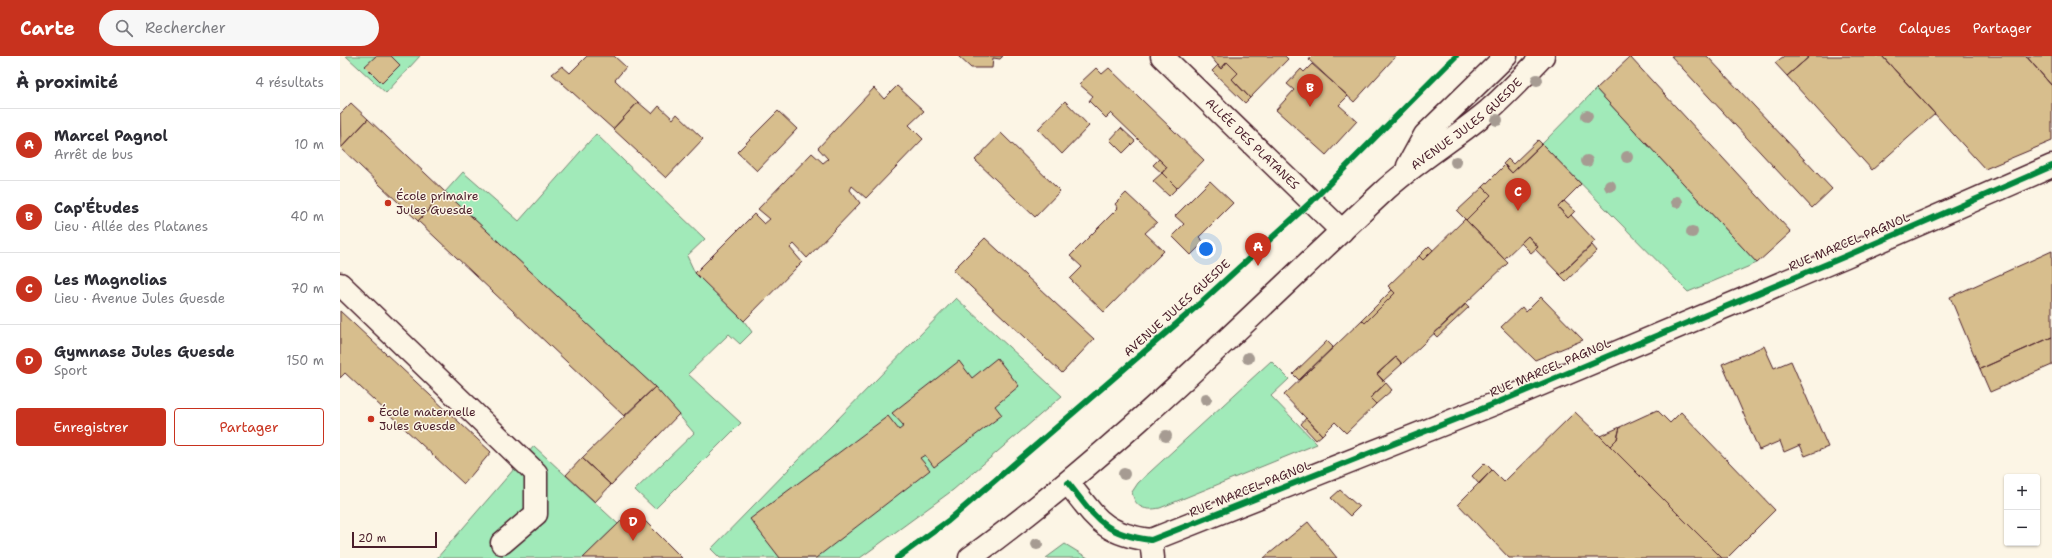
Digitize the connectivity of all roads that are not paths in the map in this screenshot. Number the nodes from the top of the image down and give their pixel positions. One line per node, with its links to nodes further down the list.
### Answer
1 (1162, 56): 6 (street, ALLÉE DES PLATANES)
2 (1506, 56): 5 (street, AVENUE JULES GUESDE)
3 (1544, 56): 5 (street, AVENUE JULES GUESDE)
4 (2052, 166): 10 (street, RUE MARCEL PAGNOL)
5 (1404, 172): 6 (street, AVENUE JULES GUESDE)
6 (1342, 231): 8 (street, AVENUE JULES GUESDE)
7 (340, 284): 9 (street)
8 (1068, 483): 10 (street, RUE MARCEL PAGNOL); 11 (street, AVENUE JULES GUESDE)
9 (502, 543)
10 (1152, 549)
11 (970, 558)

